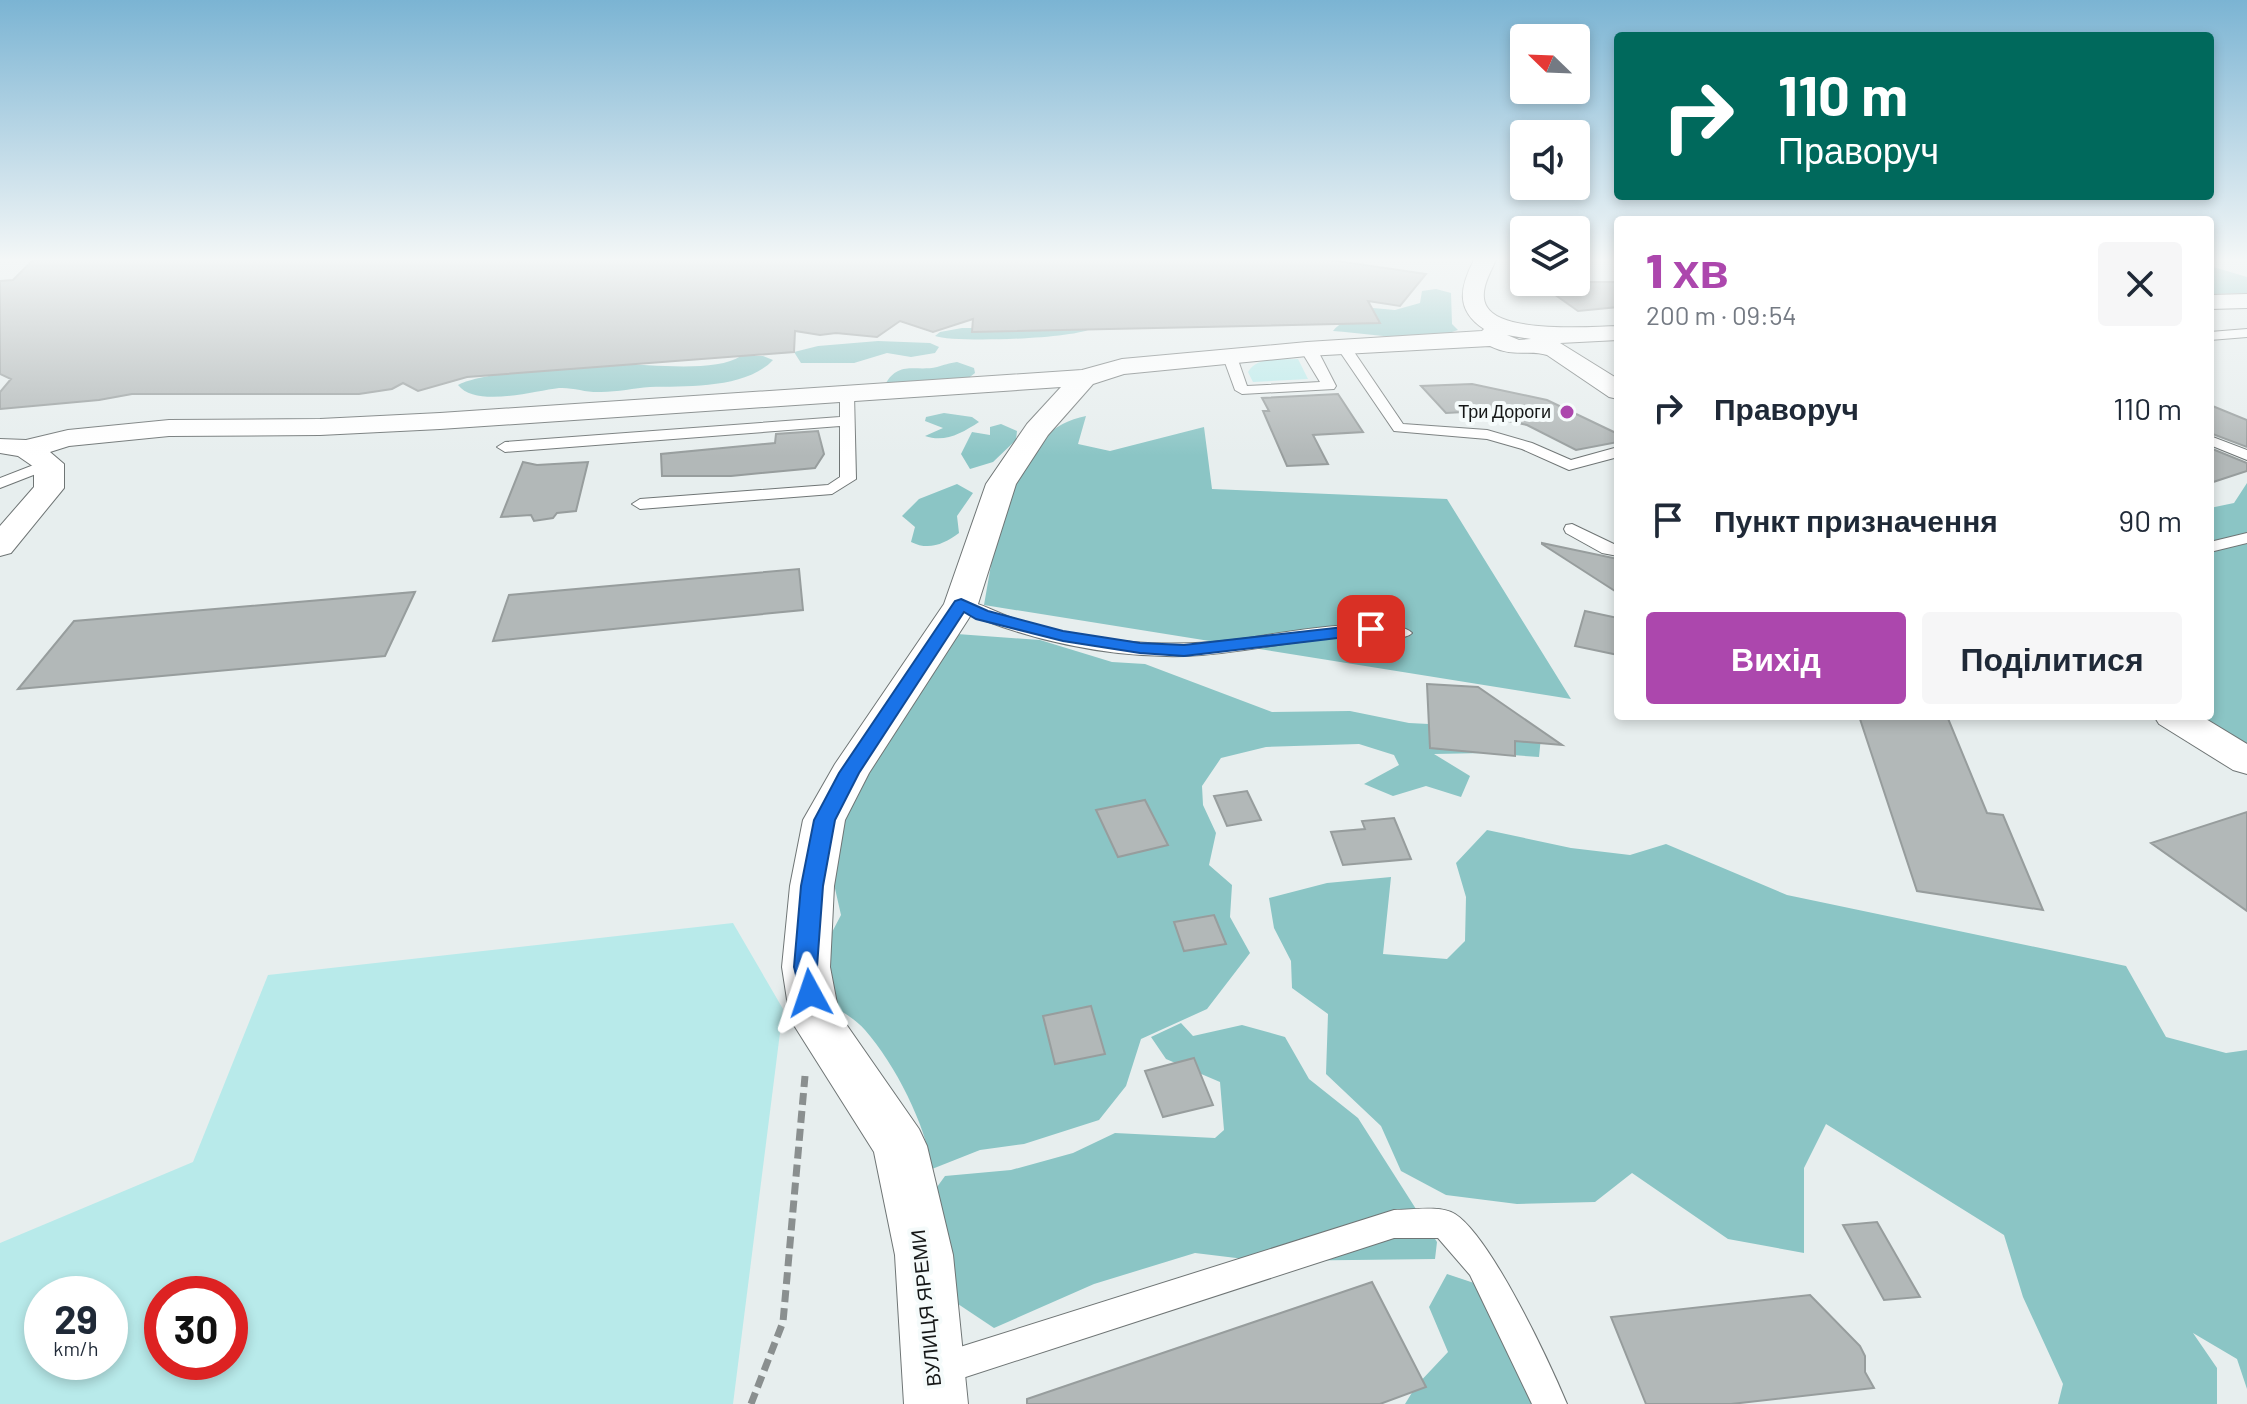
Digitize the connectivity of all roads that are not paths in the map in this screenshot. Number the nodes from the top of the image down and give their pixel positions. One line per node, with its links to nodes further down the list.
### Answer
1 (1490, 326): 2 (street)
2 (1497, 333): 6 (street); 7 (street)
3 (1614, 333): 6 (street)
4 (2247, 333): 5 (lane)
5 (2214, 336)
6 (1543, 340): 9 (street)
7 (1325, 347): 8 (street); 14 (lane)
8 (1084, 378): 10 (street); 23 (street, ВУЛИЦЯ ЯРЕМИ)
9 (1614, 388)
10 (847, 407): 12 (lane); 13 (street); 17 (lane)
11 (2214, 442): 15 (lane)
12 (505, 447)
13 (25, 453): 16 (lane); 20 (street)
14 (1614, 453)
15 (2247, 455)
16 (0, 483)
17 (640, 504)
18 (1572, 529): 22 (lane)
19 (2247, 538): 21 (lane)
20 (0, 546)
21 (2214, 546)
22 (1614, 550)
23 (961, 604): 24 (lane); 27 (street, ВУЛИЦЯ ЯРЕМИ)
24 (1403, 633)
25 (2180, 720): 26 (street)
26 (2247, 761)
27 (935, 1388): 28 (lane)
28 (1550, 1404)

